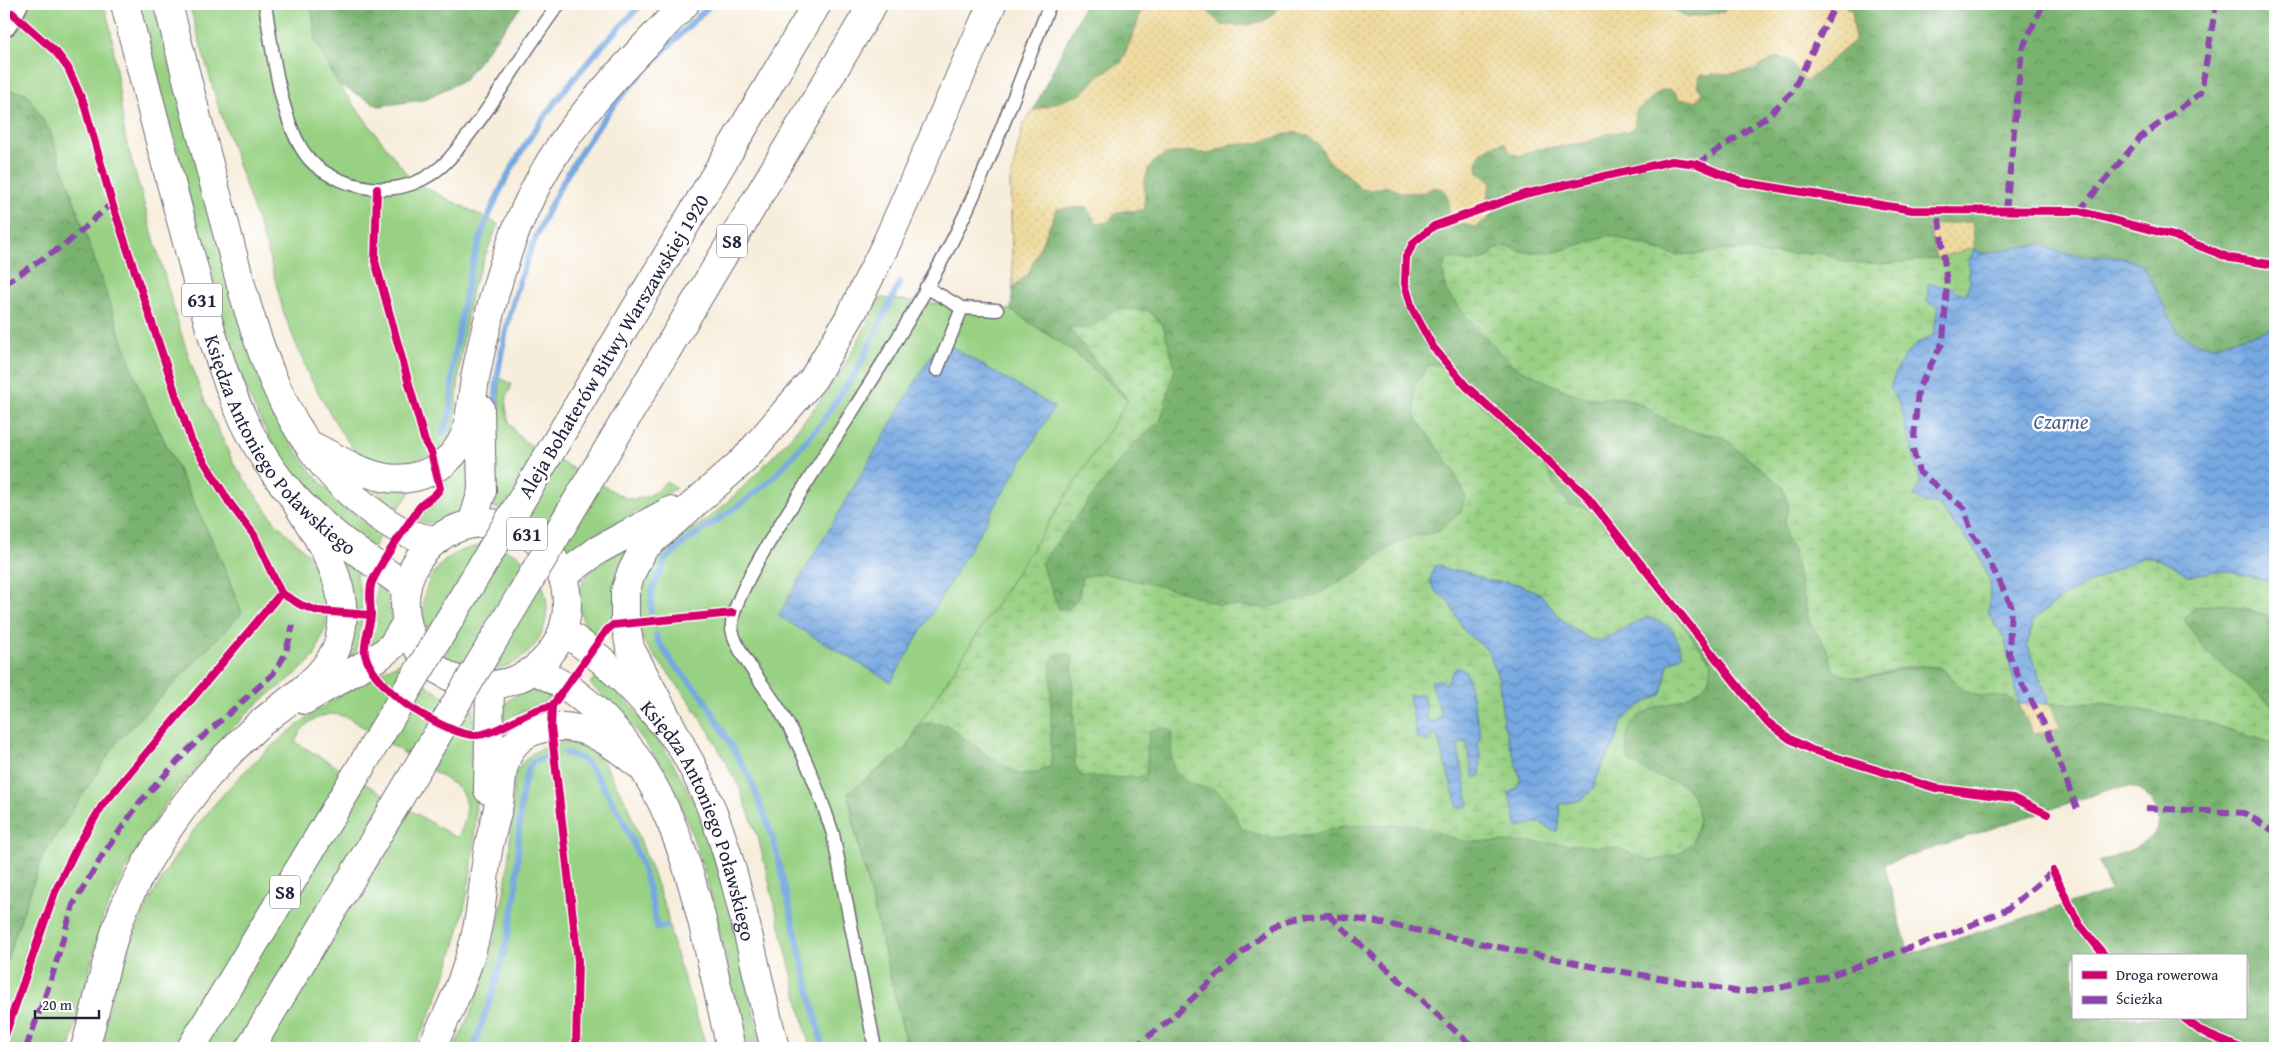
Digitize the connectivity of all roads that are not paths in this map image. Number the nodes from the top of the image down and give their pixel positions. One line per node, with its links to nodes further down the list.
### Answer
1 (15, 4): 11 (street)
2 (125, 4): 18 (main road, Księdza Antoniego Poławskiego / 631)
3 (168, 4): 17 (main road, Księdza Antoniego Poławskiego / 631)
4 (265, 4): 5 (lane)
5 (559, 4)
6 (685, 4): 15 (main road)
7 (817, 4): 33 (main road, Aleja Bohaterów Bitwy Warszawskiej 1920 / S8, bridge)
8 (874, 4): 34 (main road, S8, bridge)
9 (992, 4): 19 (main road)
10 (1050, 4): 12 (lane)
11 (4, 24)
12 (926, 287): 13 (lane); 38 (lane)
13 (962, 308): 14 (lane); 16 (lane)
14 (997, 310)
15 (478, 361): 17 (main road); 20 (main road)
16 (937, 370)
17 (309, 444): 21 (main road, Księdza Antoniego Poławskiego / 631)
18 (287, 488): 23 (main road, Księdza Antoniego Poławskiego / 631); 28 (main road)
19 (704, 494): 22 (main road); 29 (main road)
20 (472, 524): 21 (main road, 631); 22 (main road, 631)
21 (437, 540): 23 (main road, 631)
22 (563, 576): 25 (main road, 631)
23 (407, 588): 24 (main road, 631)
24 (407, 622): 27 (main road, 631); 28 (main road)
25 (563, 631): 26 (main road, 631); 29 (main road, Księdza Antoniego Poławskiego)
26 (534, 670): 27 (main road, 631); 30 (main road, Księdza Antoniego Poławskiego)
27 (490, 686): 31 (main road)
28 (256, 728): 32 (main road)
29 (681, 746): 37 (main road, Księdza Antoniego Poławskiego)
30 (644, 769): 31 (main road); 36 (main road, Księdza Antoniego Poławskiego)
31 (489, 846): 35 (main road)
32 (85, 1048)
33 (191, 1048)
34 (250, 1048)
35 (431, 1048)
36 (731, 1048)
37 (775, 1048)
38 (875, 1048)

